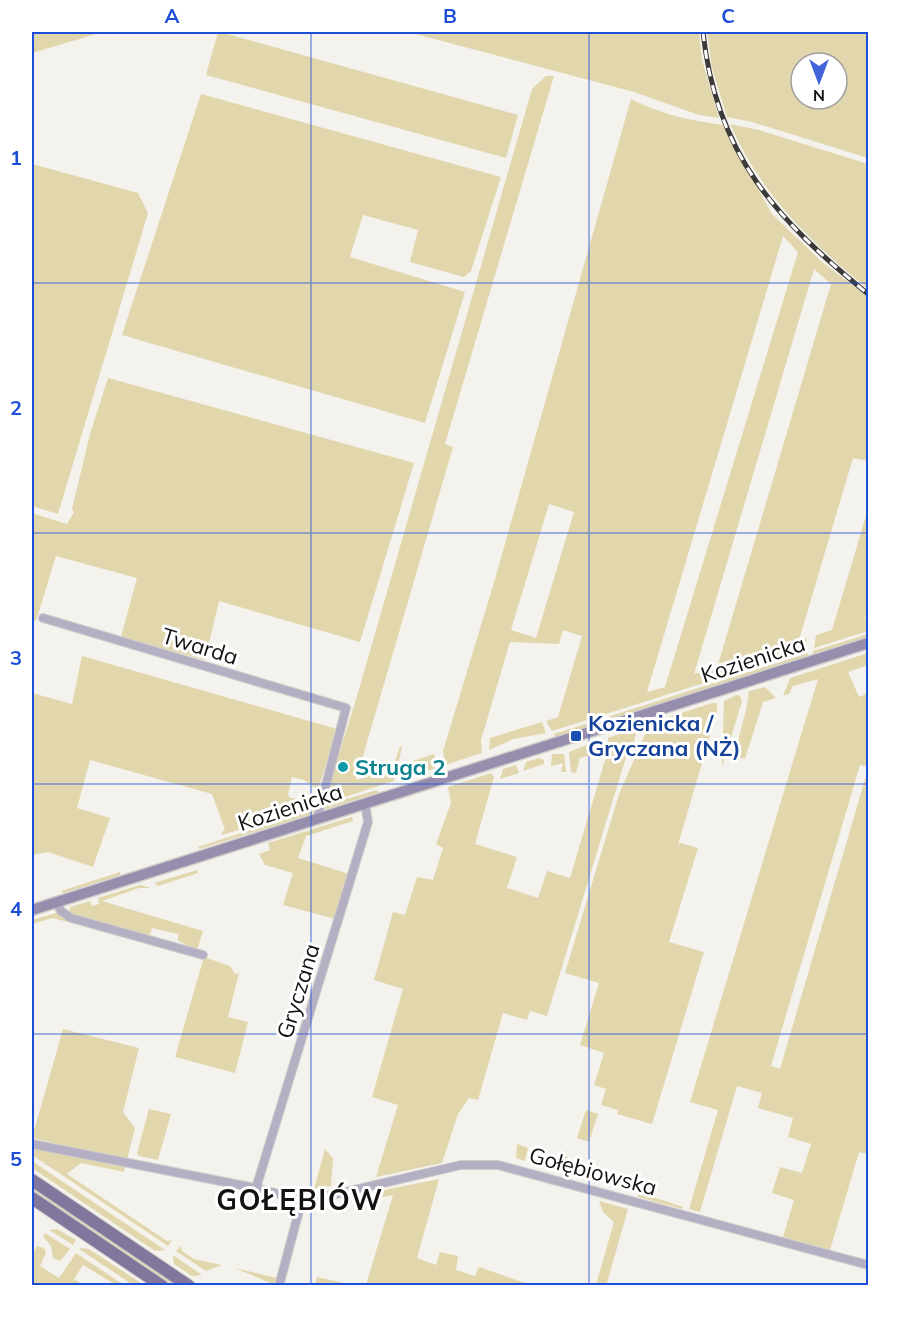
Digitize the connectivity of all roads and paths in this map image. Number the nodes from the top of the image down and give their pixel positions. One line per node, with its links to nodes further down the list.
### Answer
1 (43, 618): 4 (street, Twarda)
2 (868, 643): 3 (main road, Kozienicka)
3 (365, 803): 4 (main road, Kozienicka); 10 (street, Gryczana)
4 (317, 819): 5 (main road, Kozienicka)
5 (56, 902): 6 (main road, Kozienicka); 7 (street)
6 (32, 909)
7 (203, 956)
8 (32, 1143): 10 (street, Gołębiowska)
9 (32, 1180): 15 (main road)
10 (256, 1188): 12 (street, Gołębiowska)
11 (32, 1198): 14 (main road)
12 (306, 1201): 13 (street, Gołębiowska); 16 (street)
13 (868, 1265)
14 (162, 1286)
15 (189, 1286)
16 (279, 1286)

